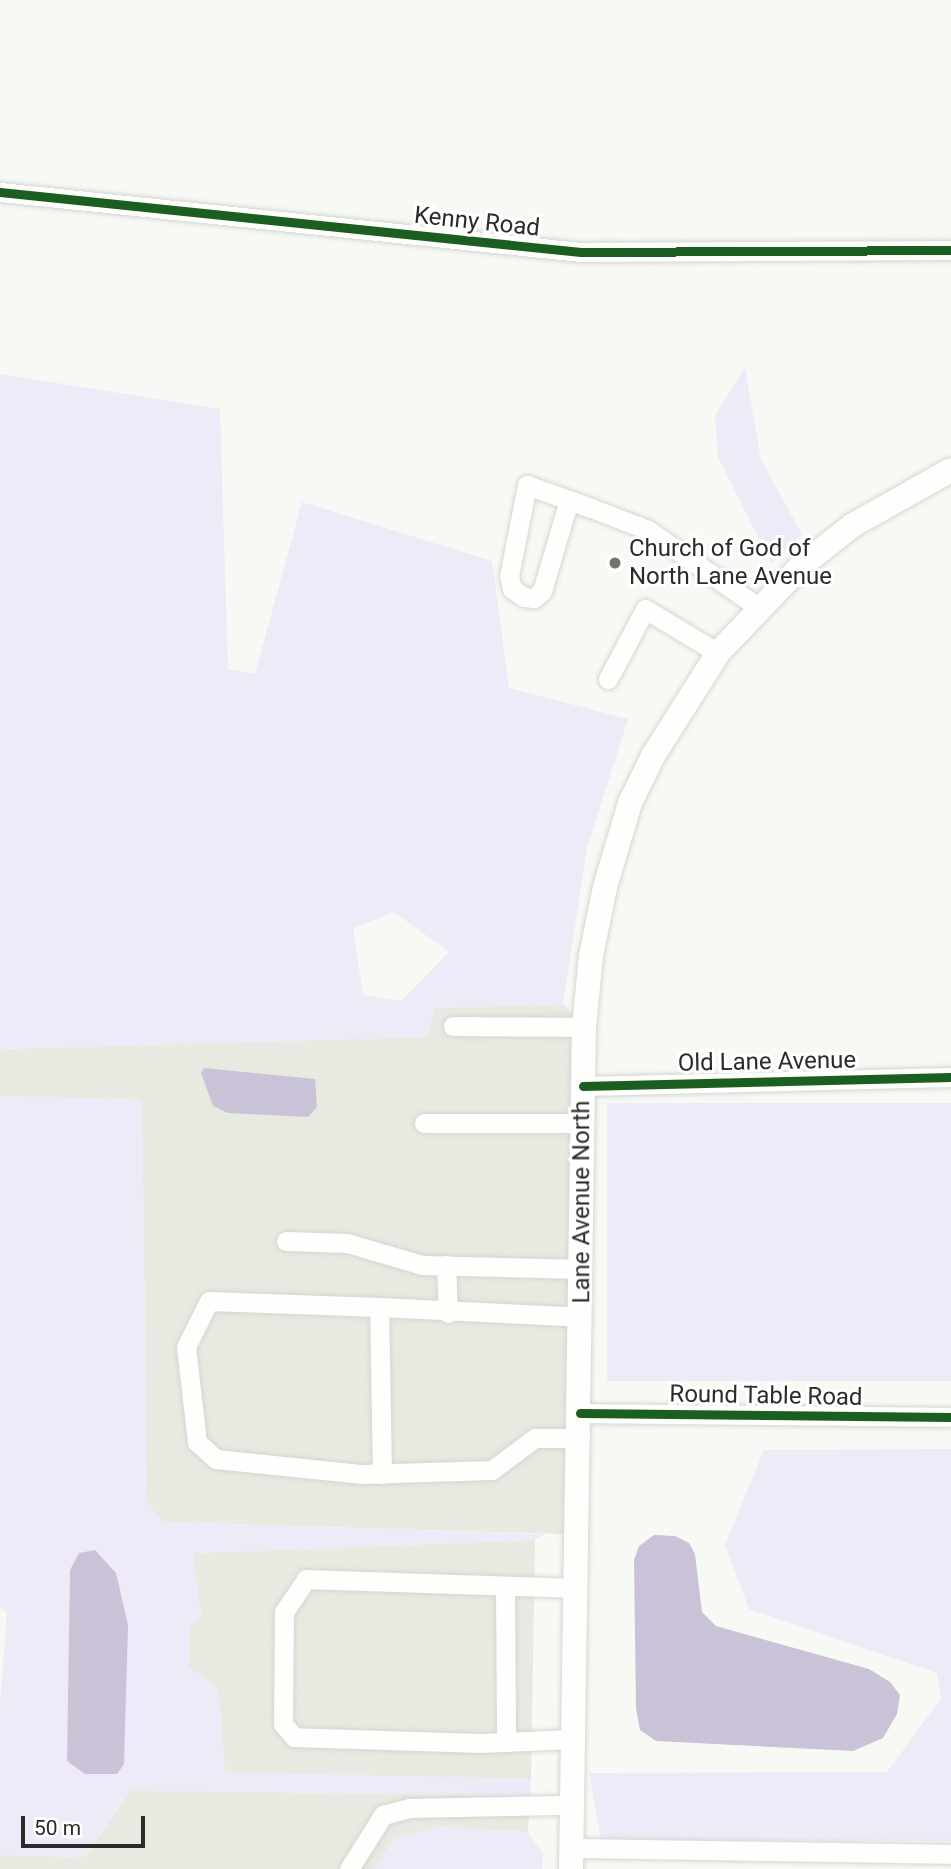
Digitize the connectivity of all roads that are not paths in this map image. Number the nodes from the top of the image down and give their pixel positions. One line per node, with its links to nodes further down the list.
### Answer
1 (0, 192): 2 (street, Kenny Road)
2 (951, 250)
3 (951, 470): 5 (main road, Lane Avenue North)
4 (569, 500): 4 (street); 5 (street)
5 (758, 607): 6 (main road, Lane Avenue North)
6 (718, 653): 7 (street); 9 (main road, Lane Avenue North)
7 (608, 679)
8 (453, 1026): 9 (street)
9 (584, 1027): 11 (main road, Lane Avenue North)
10 (951, 1077): 11 (street, Old Lane Avenue)
11 (583, 1086): 13 (main road, Lane Avenue North)
12 (424, 1123): 13 (street)
13 (583, 1123): 16 (main road, Lane Avenue North)
14 (286, 1241): 15 (street)
15 (446, 1265): 16 (street); 18 (street)
16 (582, 1269): 19 (main road, Lane Avenue North)
17 (379, 1307): 18 (street); 23 (street); 23 (street)
18 (448, 1312): 19 (street)
19 (582, 1317): 20 (main road, Lane Avenue North)
20 (580, 1413): 21 (street, Round Table Road); 22 (main road, Lane Avenue North)
21 (951, 1417)
22 (580, 1438): 23 (street); 25 (main road, Lane Avenue North)
23 (382, 1474)
24 (505, 1586): 25 (street); 27 (street); 27 (street)
25 (576, 1588): 26 (main road, Lane Avenue North)
26 (572, 1739): 27 (street); 28 (main road, Lane Avenue North)
27 (506, 1742)
28 (572, 1805): 30 (main road, Lane Avenue North); 31 (street)
29 (951, 1854): 30 (street)
30 (571, 1858)
31 (349, 1869)

